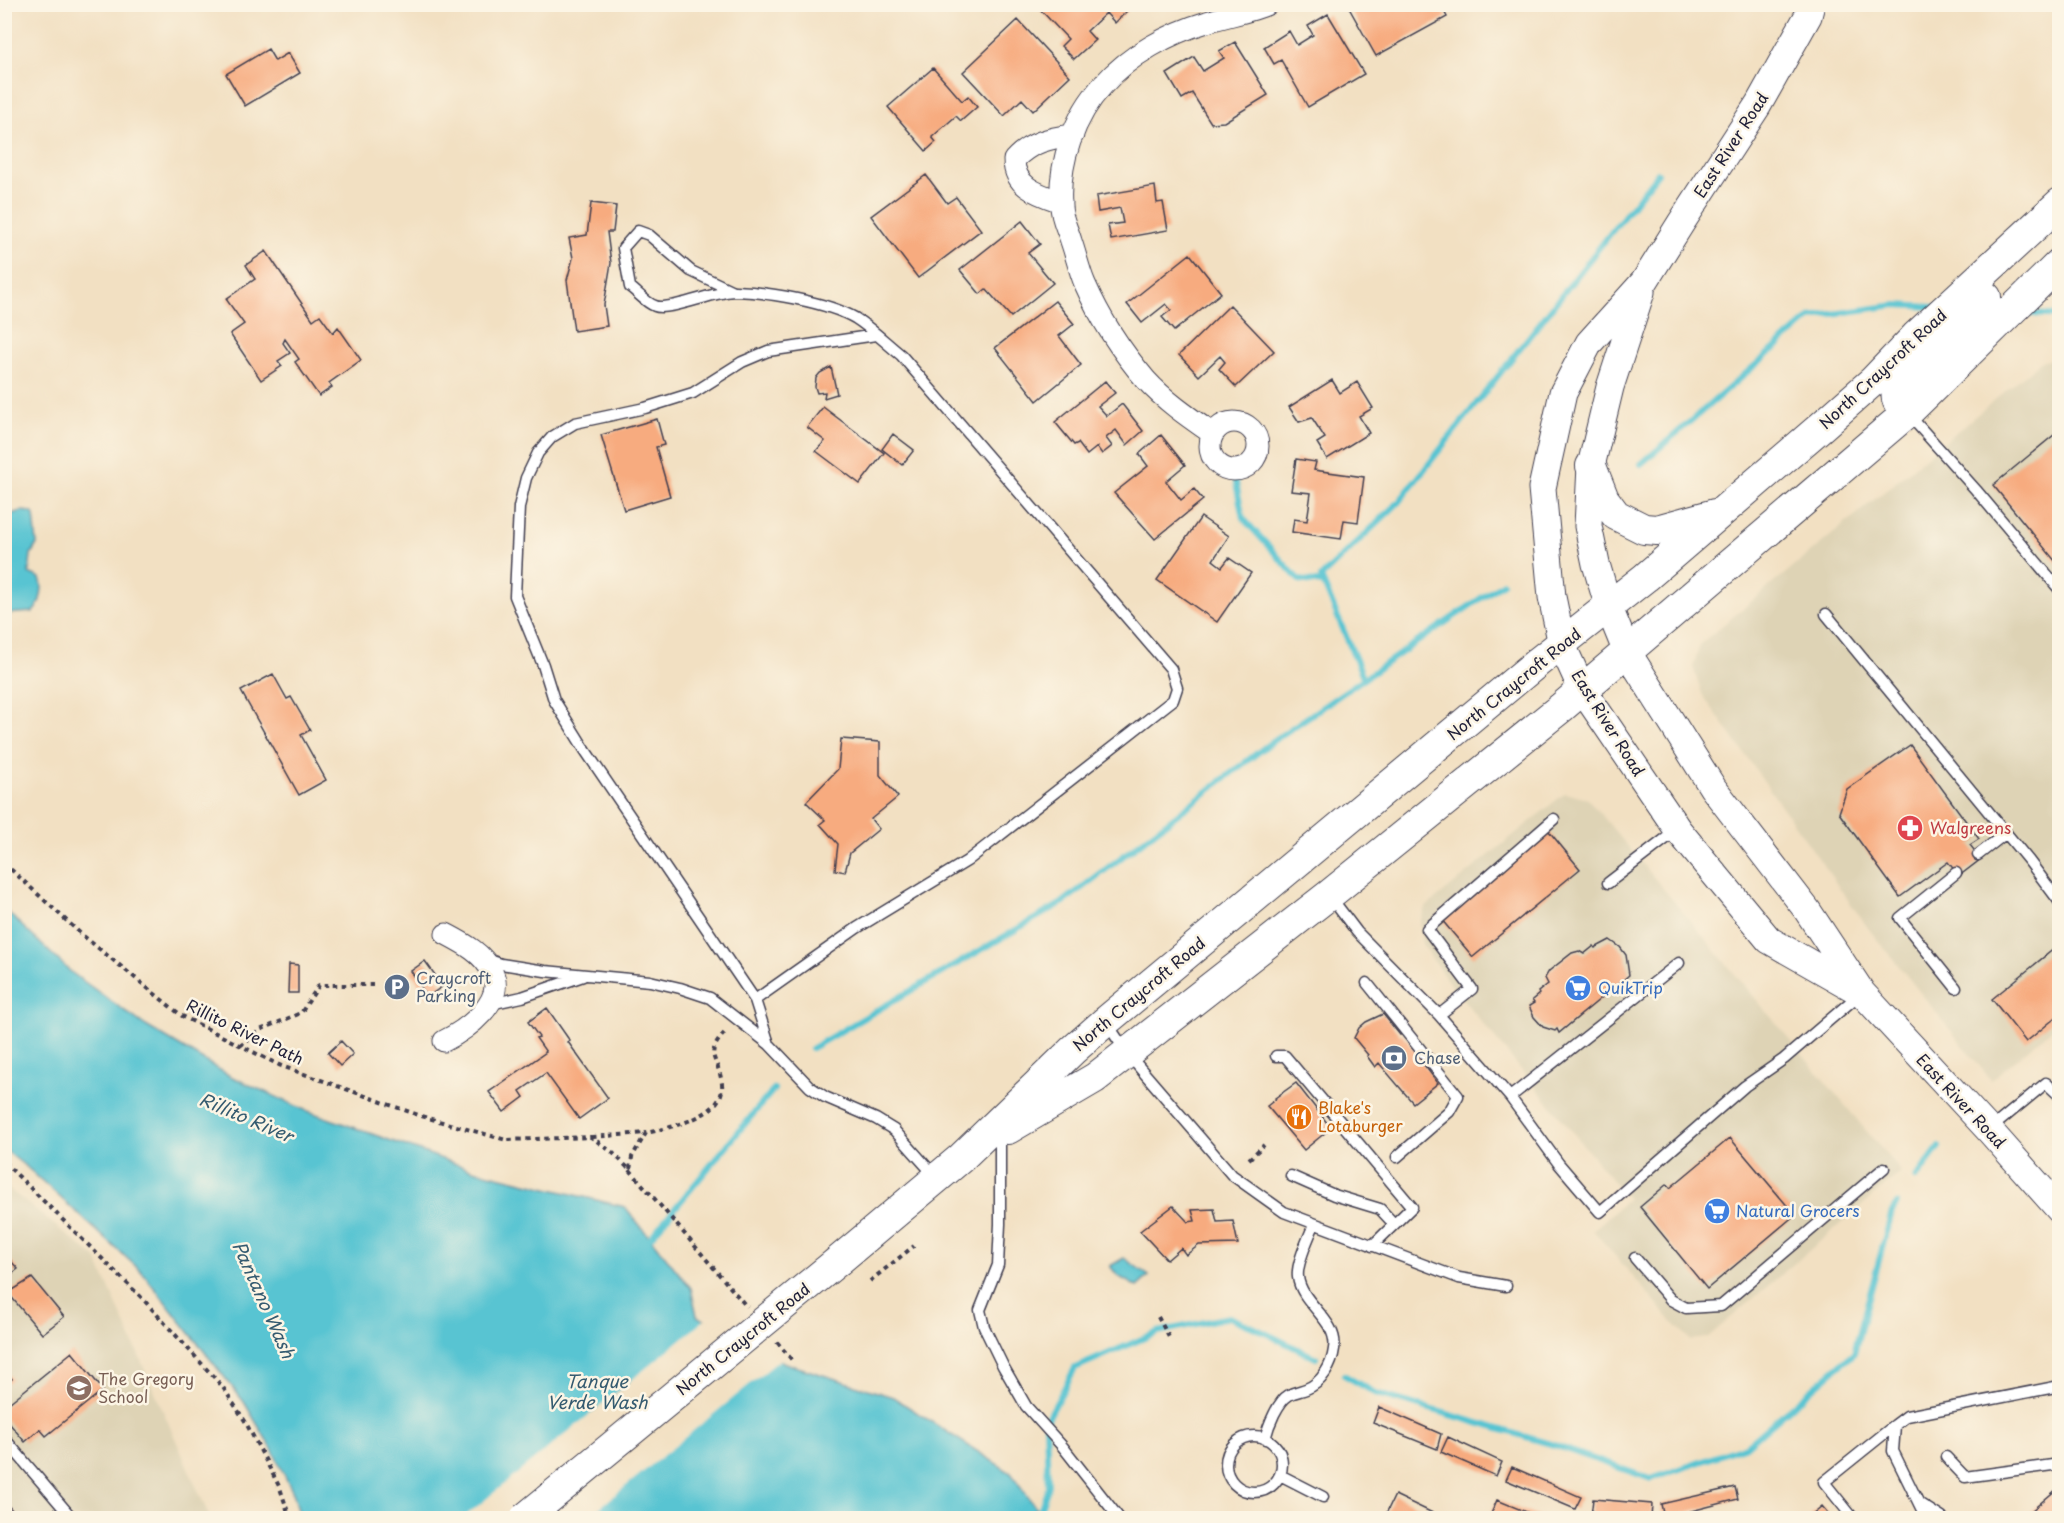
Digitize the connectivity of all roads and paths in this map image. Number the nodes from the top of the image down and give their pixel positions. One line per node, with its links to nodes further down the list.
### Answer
1 (1268, 4): 3 (street)
2 (1811, 4): 7 (street, East River Road)
3 (1073, 135): 4 (street); 4 (street)
4 (1061, 202): 12 (street)
5 (2060, 202): 9 (main road, North Craycroft Road)
6 (2060, 263): 11 (main road, North Craycroft Road)
7 (1644, 282): 13 (street, East River Road); 18 (street, East River Road)
8 (733, 291): 8 (lane); 10 (lane)
9 (1978, 292): 11 (main road); 14 (main road, North Craycroft Road)
10 (876, 335): 38 (lane); 38 (lane)
11 (1907, 413): 15 (lane); 19 (main road, North Craycroft Road)
12 (1213, 434)
13 (1591, 466): 14 (main road); 16 (street, East River Road)
14 (1724, 512): 16 (main road, North Craycroft Road)
15 (2060, 590)
16 (1609, 608): 18 (main road, North Craycroft Road); 19 (street, East River Road)
17 (1826, 614): 23 (lane)
18 (1562, 645): 20 (street, East River Road); 42 (main road, North Craycroft Road)
19 (1626, 650): 20 (main road, North Craycroft Road); 37 (street, East River Road)
20 (1582, 689): 22 (street, East River Road); 28 (main road, North Craycroft Road)
21 (1554, 819): 40 (lane)
22 (1678, 830): 27 (lane); 37 (street, East River Road)
23 (2006, 833): 24 (lane); 29 (lane)
24 (1978, 855)
25 (4, 863): 45 (path, Rillito River Path)
26 (1956, 873): 36 (lane)
27 (1608, 883)
28 (1329, 895): 40 (lane); 46 (main road, North Craycroft Road)
29 (2059, 901)
30 (446, 934): 31 (street)
31 (481, 957): 33 (lane); 39 (street)
32 (1679, 963): 49 (lane)
33 (586, 975): 39 (lane); 41 (lane)
34 (1367, 983): 55 (lane)
35 (373, 985): 45 (path)
36 (1956, 988)
37 (1862, 993): 49 (lane); 50 (street, East River Road)
38 (755, 1000): 44 (lane)
39 (490, 1004): 43 (street)
40 (1439, 1015): 49 (lane)
41 (737, 1019): 44 (lane); 51 (path, Rillito River Path)
42 (1106, 1021): 46 (lane); 56 (main road, North Craycroft Road)
43 (444, 1041)
44 (768, 1044): 62 (lane)
45 (240, 1046): 53 (path, Rillito River Path)
46 (1127, 1053): 52 (main road, North Craycroft Road); 64 (lane)
47 (1276, 1056): 65 (lane)
48 (2060, 1096): 50 (lane)
49 (1510, 1097)
50 (1989, 1130): 63 (street, East River Road)
51 (646, 1133): 53 (path, Rillito River Path); 60 (path)
52 (1000, 1134): 56 (main road, North Craycroft Road); 86 (lane)
53 (591, 1137): 60 (path)
54 (1264, 1145): 57 (path)
55 (1397, 1157)
56 (961, 1158): 62 (main road, North Craycroft Road)
57 (1249, 1159)
58 (4, 1162): 84 (path)
59 (1884, 1168): 68 (lane)
60 (630, 1170): 69 (path)
61 (1291, 1176): 65 (lane)
62 (937, 1179): 85 (main road, North Craycroft Road, bridge)
63 (2060, 1210)
64 (1314, 1224): 67 (lane); 77 (lane)
65 (1394, 1224): 67 (lane)
66 (914, 1246): 70 (path)
67 (1372, 1246): 71 (lane)
68 (1635, 1258)
69 (712, 1266)
70 (870, 1281)
71 (1506, 1286)
72 (1158, 1317): 73 (path)
73 (1170, 1339)
74 (2060, 1386): 75 (lane)
75 (1895, 1425): 82 (lane); 87 (lane)
76 (4, 1438): 83 (lane)
77 (1265, 1439): 80 (lane); 80 (lane)
78 (1946, 1457): 79 (lane)
79 (2060, 1464)
80 (1280, 1475): 81 (lane)
81 (1323, 1497)
82 (1919, 1504): 88 (lane); 89 (lane)
83 (72, 1518)
84 (290, 1518)
85 (525, 1518)
86 (1119, 1518)
87 (1853, 1518)
88 (1926, 1518)
89 (1942, 1518)

